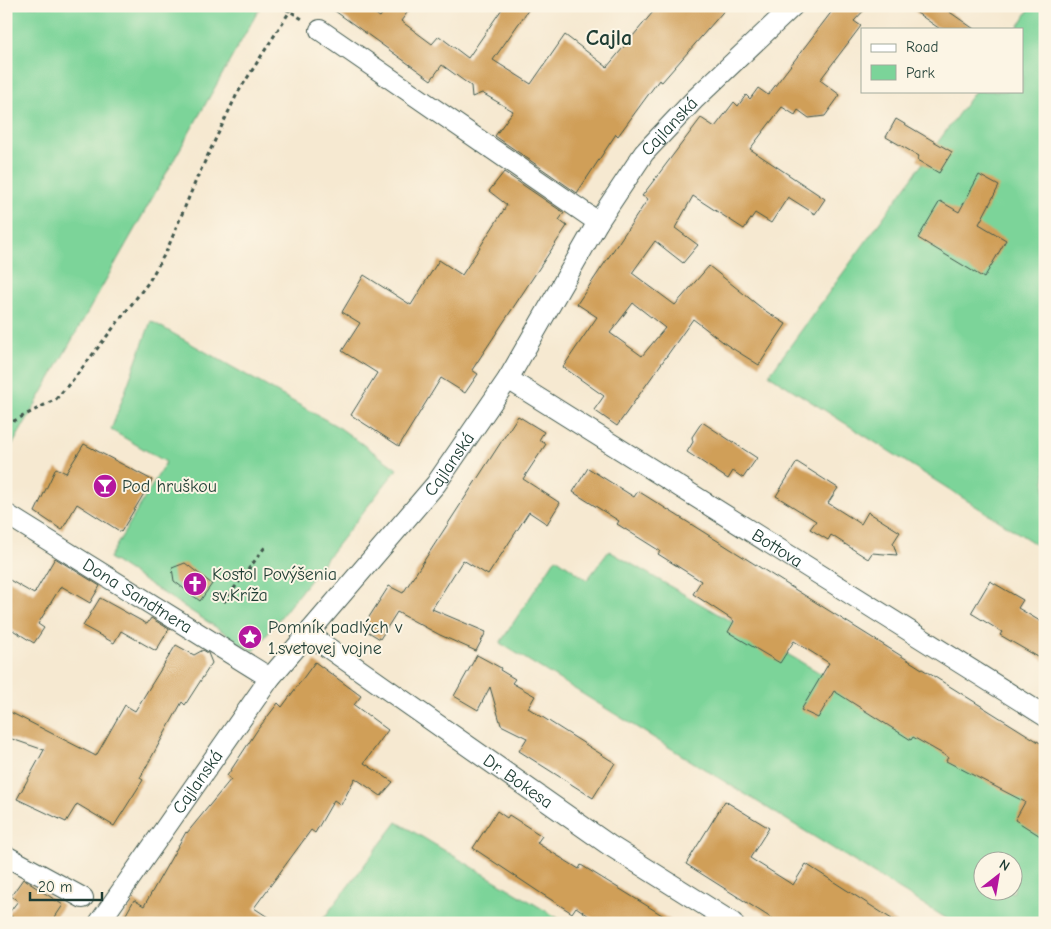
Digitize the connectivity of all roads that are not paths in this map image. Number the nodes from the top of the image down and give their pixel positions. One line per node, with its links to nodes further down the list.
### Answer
1 (793, 6): 3 (street, Cajlanská)
2 (320, 30): 3 (street)
3 (598, 222): 4 (street, Cajlanská)
4 (508, 379): 6 (street, Cajlanská); 8 (street, Bottova)
5 (6, 514): 7 (street, Dona Sandtnera)
6 (307, 633): 7 (street, Cajlanská); 12 (street, Dr. Bokesa)
7 (270, 678): 11 (street, Cajlanská)
8 (1045, 716)
9 (6, 856): 10 (street)
10 (83, 898)
11 (99, 923)
12 (733, 923)

